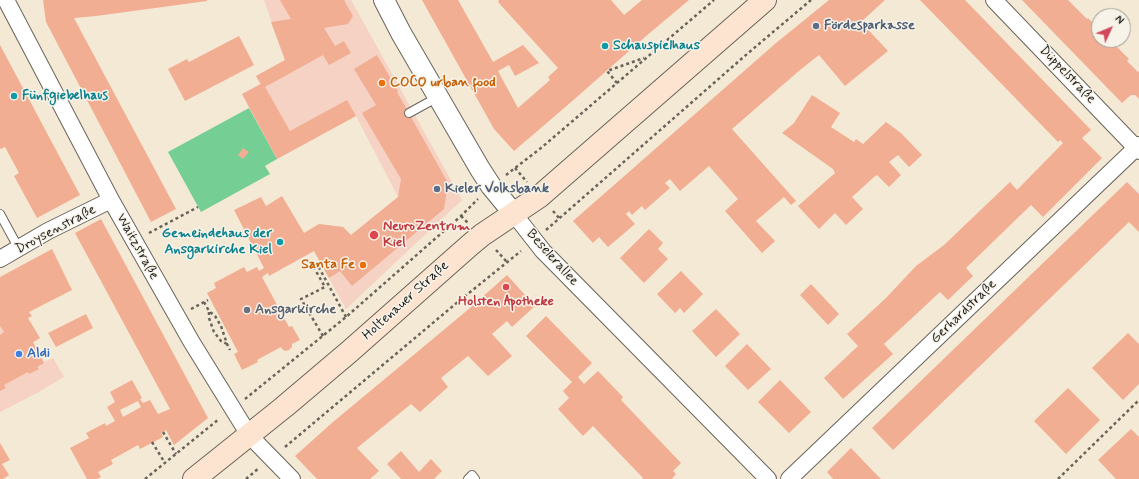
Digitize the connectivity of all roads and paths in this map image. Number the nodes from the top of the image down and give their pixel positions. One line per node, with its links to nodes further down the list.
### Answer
1 (6, 0): 13 (street, Waitzstraße)
2 (384, 0): 9 (street, Beselerallee)
3 (714, 0): 7 (path)
4 (766, 0): 16 (main road, Holtenauer Straße)
5 (811, 0): 18 (path)
6 (994, 0): 11 (street, Düppelstraße)
7 (647, 57): 8 (path); 8 (path)
8 (617, 83): 12 (path)
9 (438, 96): 10 (lane); 16 (street, Beselerallee)
10 (409, 114)
11 (1138, 148): 46 (street, Gerhardstraße)
12 (515, 168)
13 (111, 200): 19 (street, Waitzstraße); 20 (street, Droysenstraße)
14 (198, 207): 19 (path)
15 (0, 214): 20 (lane)
16 (514, 214): 34 (main road, Holtenauer Straße); 45 (street, Beselerallee)
17 (460, 216): 27 (path)
18 (559, 218)
19 (134, 242): 32 (street, Waitzstraße)
20 (19, 249): 22 (street, Droysenstraße)
21 (518, 254): 37 (path)
22 (0, 259)
23 (208, 300): 24 (path)
24 (204, 302): 25 (path); 26 (path)
25 (196, 306)
26 (209, 311): 29 (path); 29 (path)
27 (346, 317): 28 (path); 28 (path)
28 (323, 336): 32 (path)
29 (227, 344): 30 (path)
30 (230, 350)
31 (1138, 401): 47 (path)
32 (233, 408): 34 (street, Waitzstraße); 36 (path)
33 (163, 432): 36 (path)
34 (249, 435): 37 (street, Waitzstraße); 40 (main road, Holtenauer Straße)
35 (152, 442): 38 (path)
36 (176, 454): 38 (path)
37 (272, 458): 41 (path); 42 (street, Waitzstraße)
38 (165, 463): 39 (path)
39 (145, 479)
40 (194, 479)
41 (246, 479)
42 (292, 479)
43 (468, 479): 44 (lane)
44 (476, 479)
45 (768, 479)
46 (789, 479)
47 (1058, 479)

